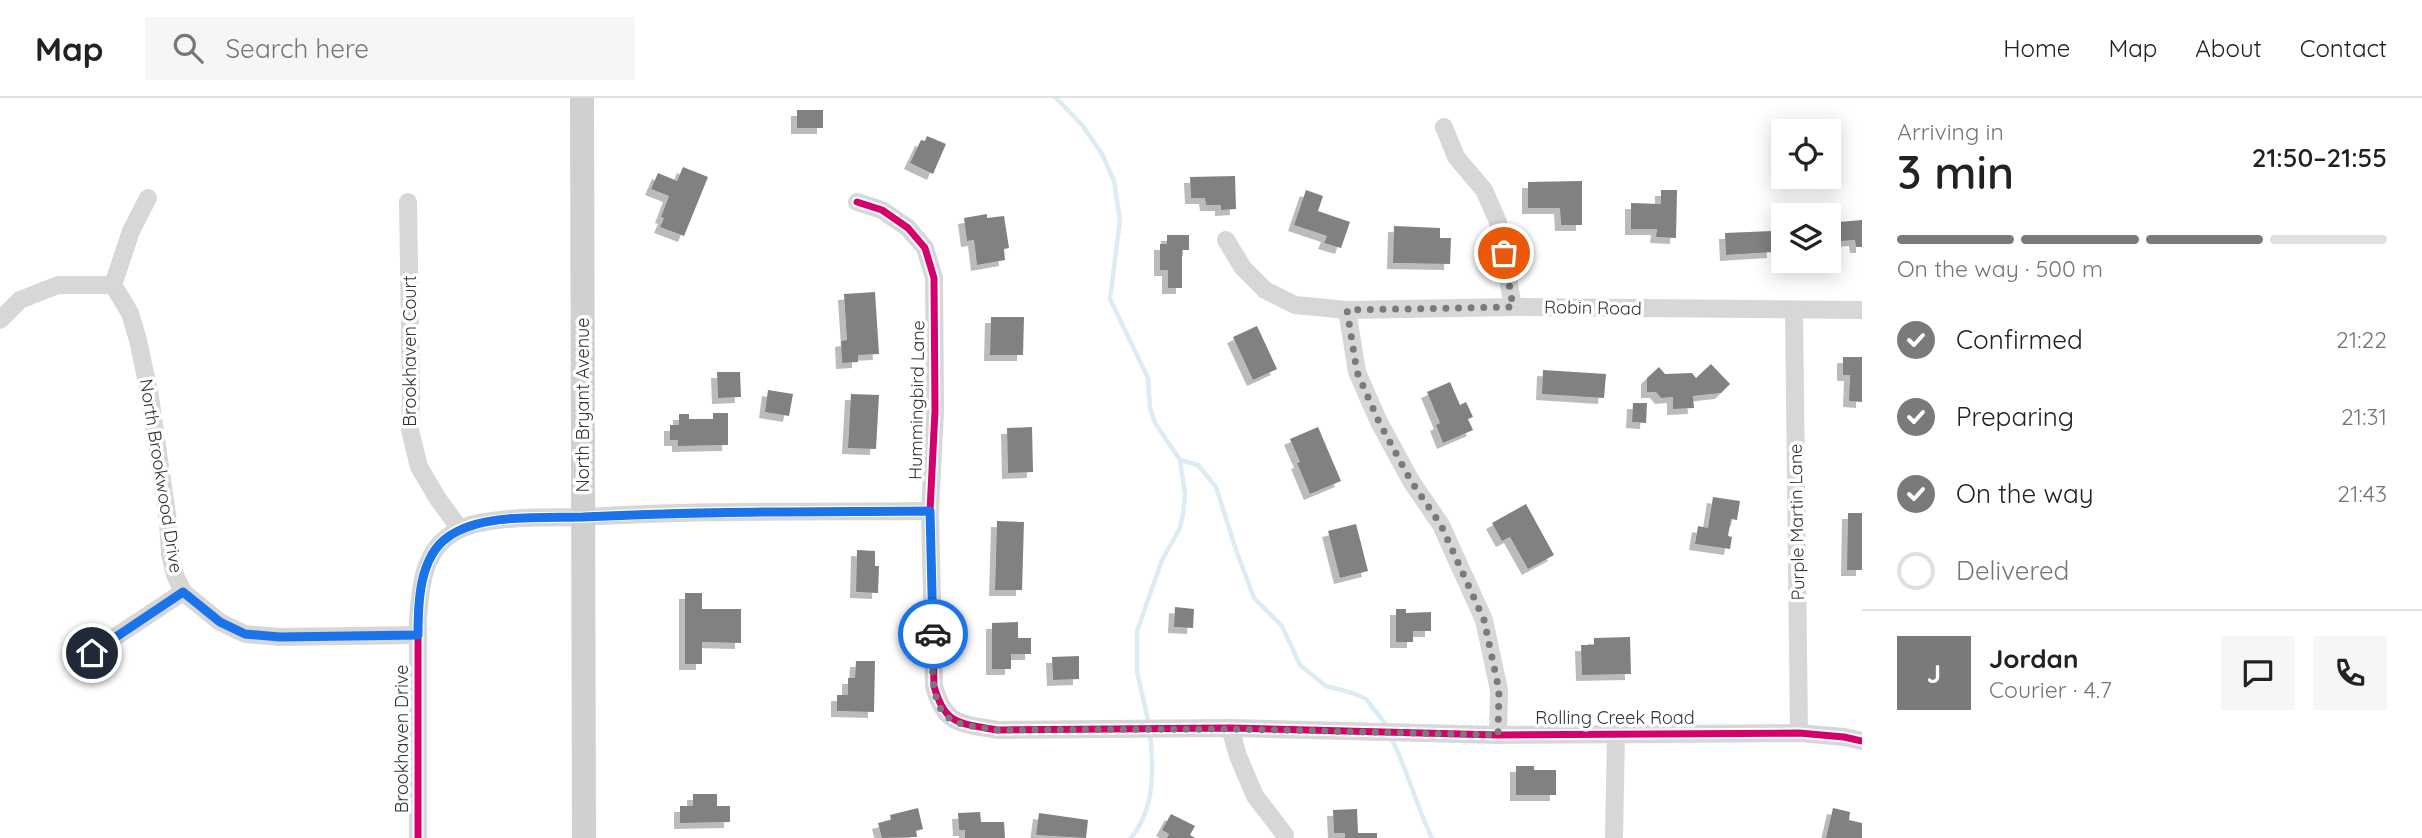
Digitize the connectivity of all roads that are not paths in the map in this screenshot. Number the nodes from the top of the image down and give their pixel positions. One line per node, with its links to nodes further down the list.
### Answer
1 (582, 98): 14 (street, North Bryant Avenue)
2 (1444, 127): 8 (street)
3 (148, 198): 7 (street)
4 (408, 202): 15 (street, Brookhaven Court)
5 (857, 202): 13 (street, Hummingbird Lane)
6 (1226, 240): 9 (street, Robin Road)
7 (113, 285): 12 (street); 16 (street, North Brookwood Drive)
8 (1513, 307): 9 (street, Robin Road); 10 (street, Robin Road)
9 (1347, 310): 23 (street)
10 (1794, 310): 11 (street, Robin Road); 21 (street, Purple Martin Lane)
11 (1862, 310)
12 (0, 320)
13 (930, 511): 14 (street, Brookhaven Drive); 19 (street, Hummingbird Lane)
14 (584, 517): 15 (street, Brookhaven Drive); 27 (street, North Bryant Avenue)
15 (460, 529): 17 (street, Brookhaven Drive)
16 (183, 592): 17 (street, North Brookwood Drive); 18 (street)
17 (418, 635): 26 (street, Brookhaven Drive)
18 (92, 653)
19 (949, 718): 20 (street, Rolling Creek Road)
20 (1230, 729): 23 (street, Rolling Creek Road); 25 (street)
21 (1799, 733): 22 (street, Rolling Creek Road); 24 (street, Rolling Creek Road)
22 (1616, 734): 23 (street, Rolling Creek Road); 28 (street)
23 (1498, 735)
24 (1862, 741)
25 (1285, 835)
26 (418, 838)
27 (584, 838)
28 (1614, 838)

